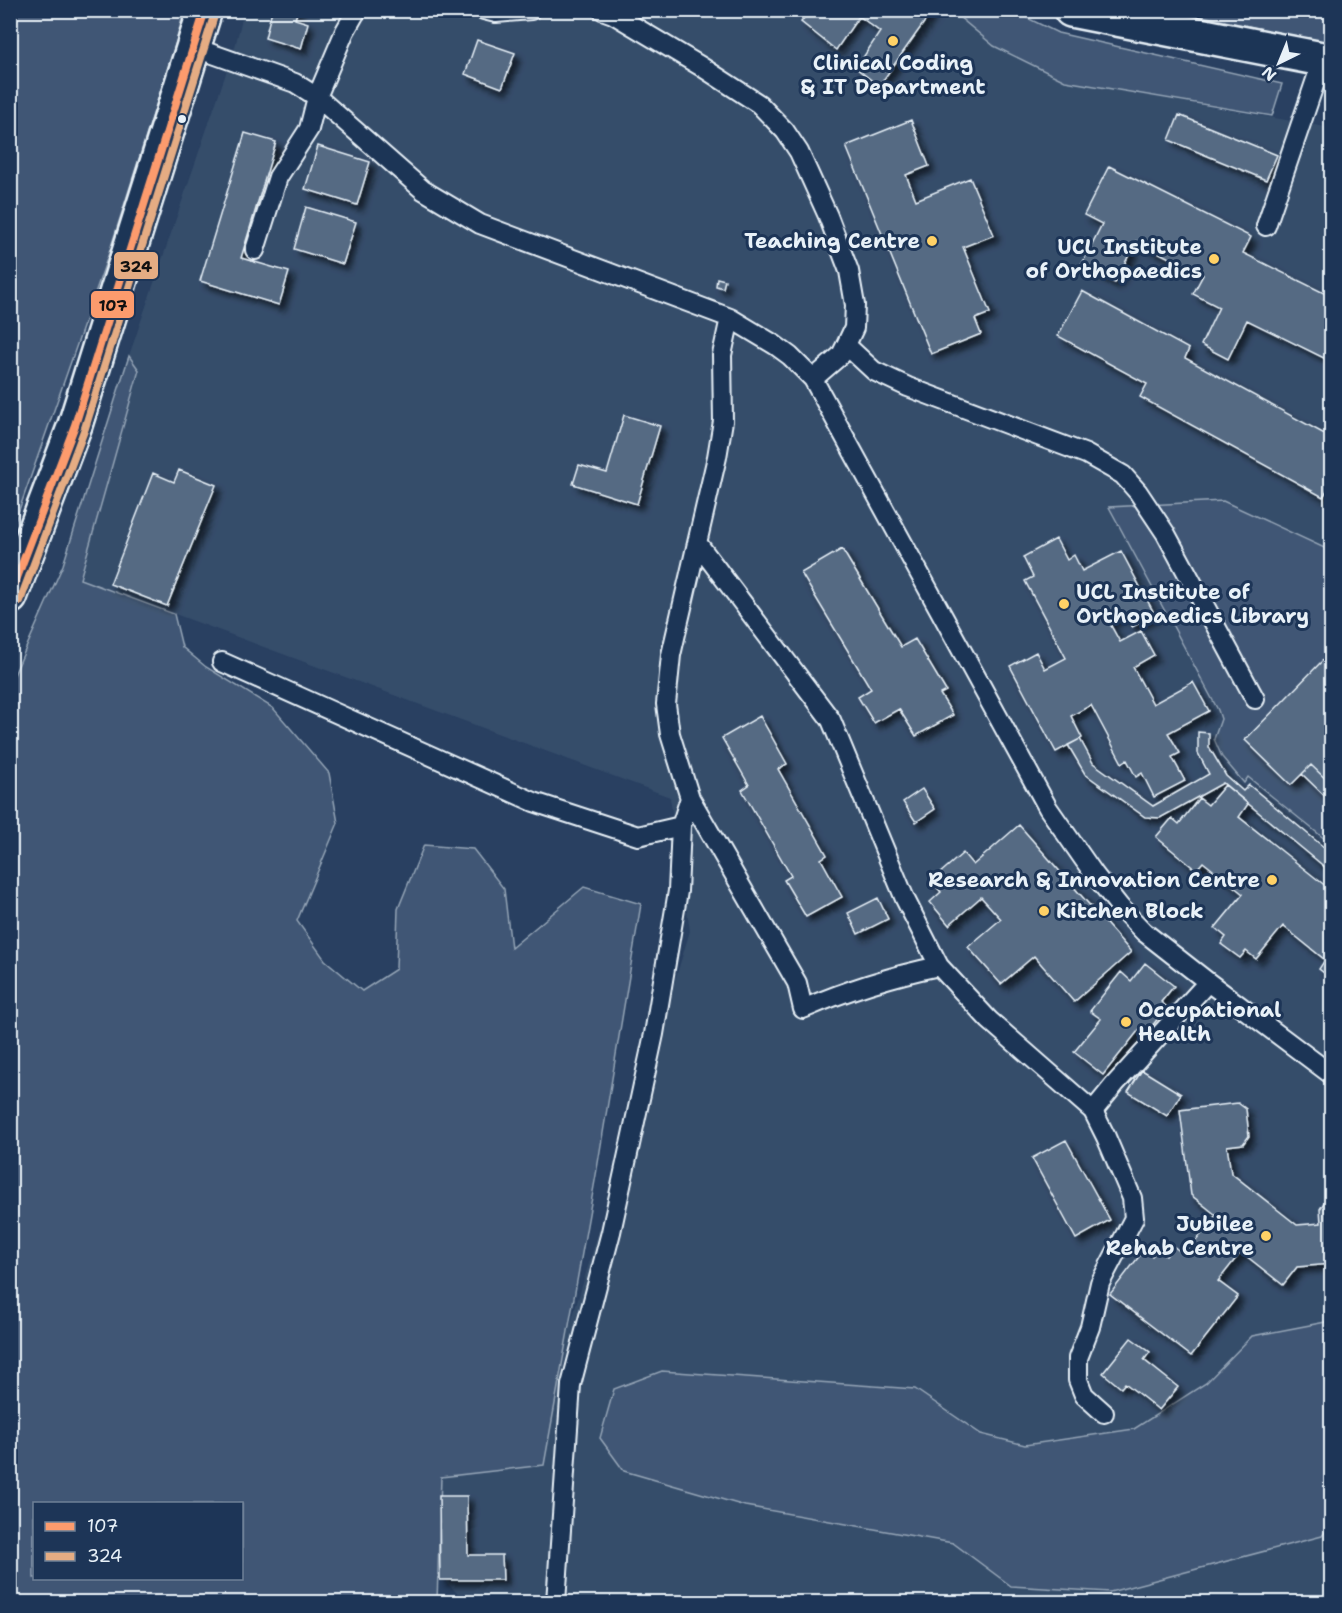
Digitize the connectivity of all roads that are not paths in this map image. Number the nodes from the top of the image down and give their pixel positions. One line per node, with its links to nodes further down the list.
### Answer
1 (206, 10): 7 (main road)
2 (357, 10): 9 (lane)
3 (484, 10): 4 (lane)
4 (531, 10)
5 (602, 10): 13 (lane)
6 (1071, 10): 8 (main road)
7 (193, 47): 9 (lane); 16 (main road)
8 (1327, 60): 10 (lane)
9 (317, 97): 11 (lane); 12 (lane)
10 (1266, 226)
11 (255, 250)
12 (730, 318): 14 (lane); 15 (lane)
13 (846, 345): 14 (lane); 18 (lane)
14 (813, 379): 22 (lane)
15 (698, 544): 19 (lane); 21 (lane)
16 (10, 597)
17 (222, 662): 20 (lane)
18 (1255, 699)
19 (690, 798): 20 (lane); 21 (lane)
20 (681, 826): 26 (lane)
21 (939, 966): 24 (lane)
22 (1208, 982): 23 (lane); 24 (lane)
23 (1332, 1075)
24 (1093, 1111): 25 (lane)
25 (1104, 1413)
26 (556, 1602)

